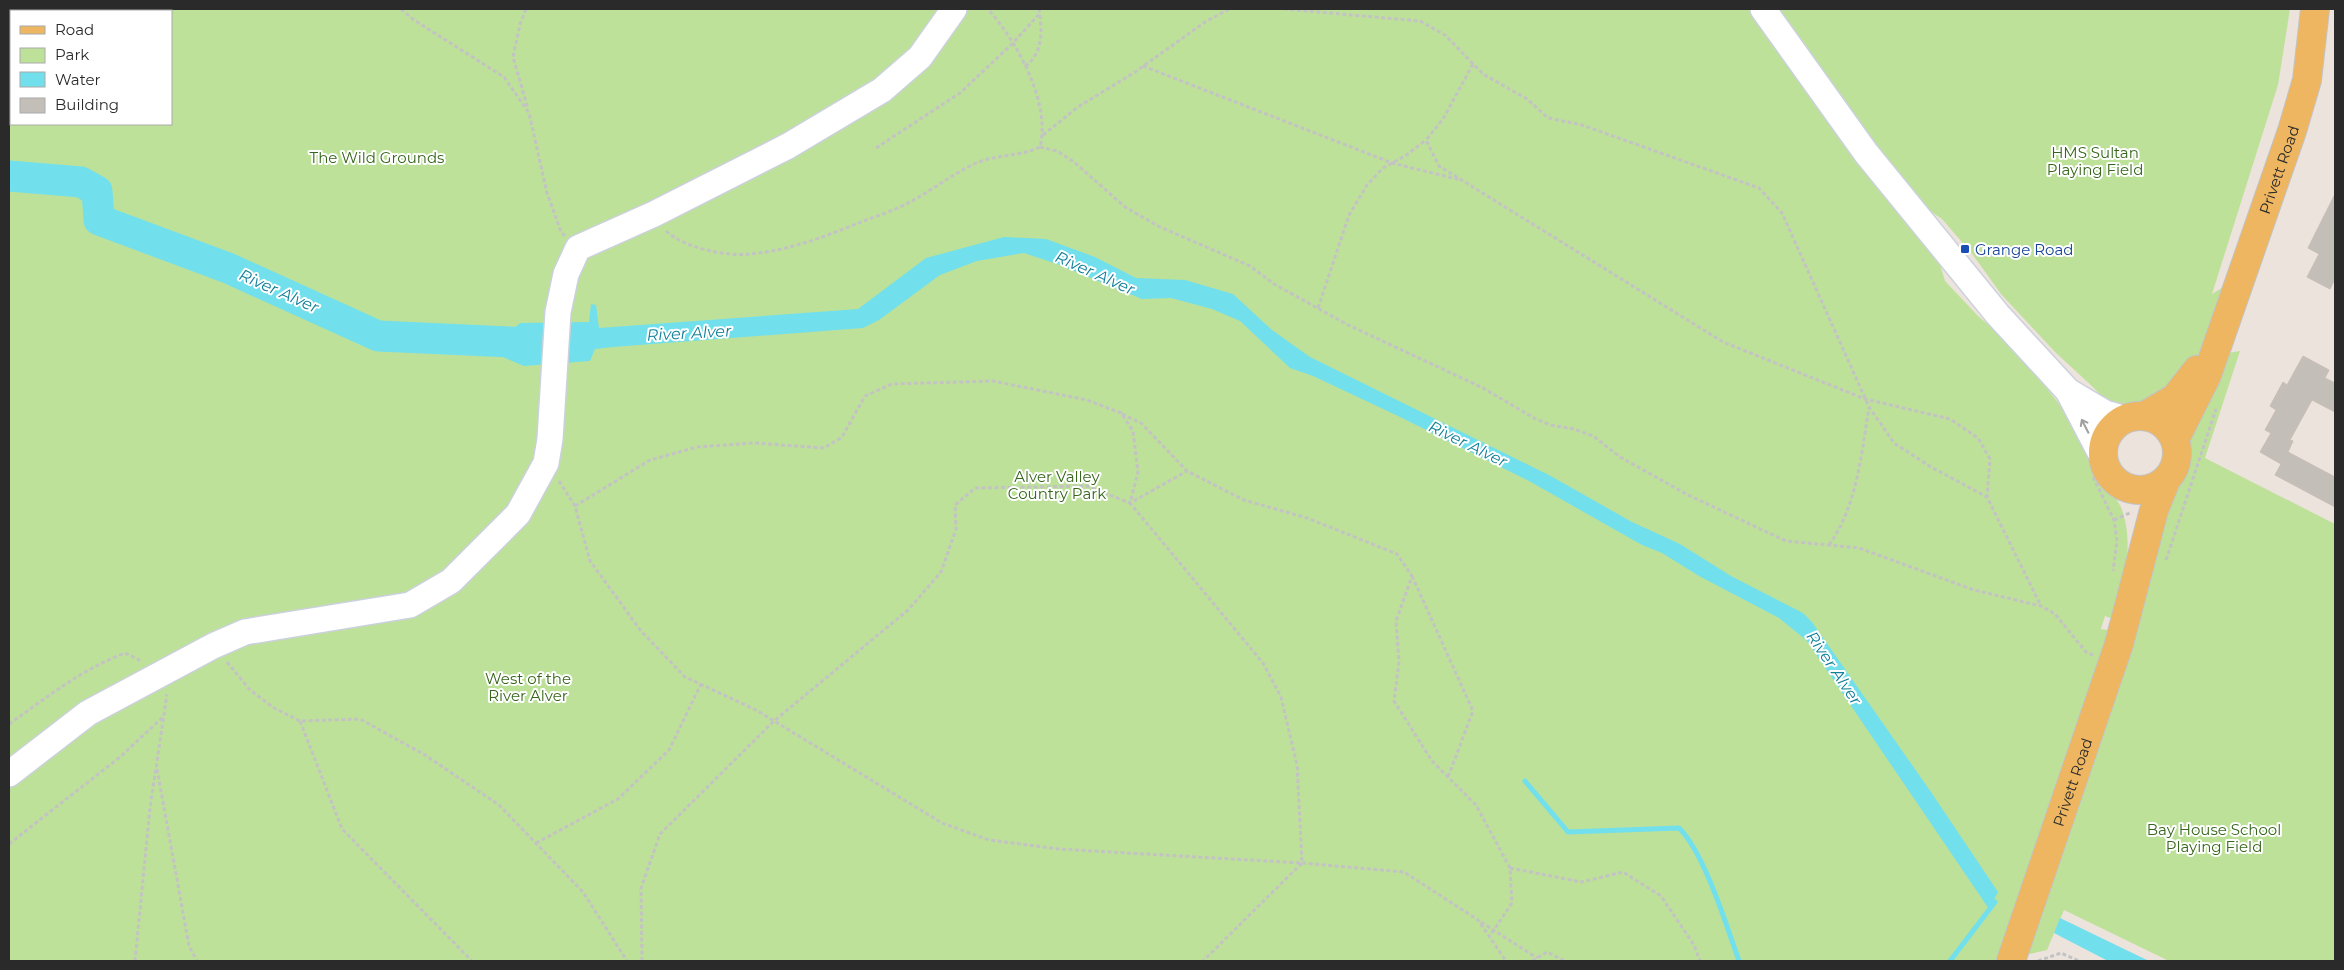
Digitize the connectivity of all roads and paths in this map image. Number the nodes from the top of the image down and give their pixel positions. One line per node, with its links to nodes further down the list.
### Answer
1 (402, 9): 14 (path)
2 (526, 9): 14 (path)
3 (954, 9): 21 (street)
4 (988, 9): 10 (path)
5 (1229, 9): 13 (path)
6 (1284, 9): 11 (path)
7 (1763, 9): 25 (street)
8 (2316, 9): 24 (main road, Privett Road)
9 (1039, 11): 10 (path); 12 (path)
10 (1012, 44): 12 (path); 17 (path)
11 (1474, 64): 16 (path); 26 (path)
12 (1025, 66): 15 (path)
13 (1143, 66): 15 (path); 19 (path)
14 (529, 113): 22 (path)
15 (1043, 136): 18 (path)
16 (1426, 140): 19 (path); 20 (path)
17 (876, 148)
18 (1040, 148): 21 (path); 23 (path)
19 (1392, 164): 20 (path); 23 (path)
20 (1464, 181): 26 (path)
21 (654, 214): 22 (street)
22 (578, 248): 32 (street)
23 (1318, 308): 40 (path)
24 (2224, 328): 30 (main road, Privett Road); 31 (main road, Privett Road)
25 (2068, 391): 30 (street); 33 (street, one-way to 25)
26 (1865, 399): 28 (path); 37 (path)
27 (2218, 404): 41 (path)
28 (1869, 407): 37 (path); 40 (path)
29 (1121, 414): 34 (path); 38 (path); 39 (path)
30 (2135, 417): 31 (main road); 33 (main road)
31 (2174, 440): 35 (main road)
32 (546, 463): 39 (path); 46 (street)
33 (2097, 465): 36 (main road); 43 (path)
34 (1187, 471): 38 (path); 42 (path)
35 (2166, 480): 36 (main road); 44 (main road, Privett Road)
36 (2119, 484): 44 (main road, Privett Road)
37 (1987, 497): 45 (path)
38 (1130, 503): 53 (path); 60 (path)
39 (575, 506): 50 (path)
40 (1829, 545): 45 (path)
41 (2165, 561)
42 (1412, 576): 57 (path); 57 (path)
43 (2113, 577)
44 (2131, 604): 76 (main road, Privett Road)
45 (2041, 606): 47 (path)
46 (213, 646): 48 (street); 52 (path)
47 (2096, 657)
48 (171, 669): 49 (street); 51 (path)
49 (150, 680): 54 (path); 56 (street)
50 (702, 684): 53 (path); 59 (path)
51 (164, 716): 55 (path); 58 (path)
52 (300, 721): 59 (path); 68 (path)
53 (774, 721): 60 (path); 70 (path)
54 (9, 724)
55 (156, 766): 66 (path); 67 (path)
56 (9, 774)
57 (1448, 778): 61 (path)
58 (9, 844)
59 (536, 844): 69 (path)
60 (1302, 863): 62 (path); 71 (path)
61 (1510, 868): 63 (path); 75 (path)
62 (1478, 920): 63 (path); 64 (path)
63 (1493, 930): 64 (path); 65 (path)
64 (1489, 937): 72 (path)
65 (1538, 958): 73 (path); 74 (path)
66 (134, 961)
67 (197, 961)
68 (472, 961)
69 (627, 961)
70 (642, 961)
71 (1203, 961)
72 (1506, 961)
73 (1532, 961)
74 (1565, 961)
75 (1700, 961)
76 (2011, 961)
77 (2038, 961): 78 (path)
78 (2079, 961)

